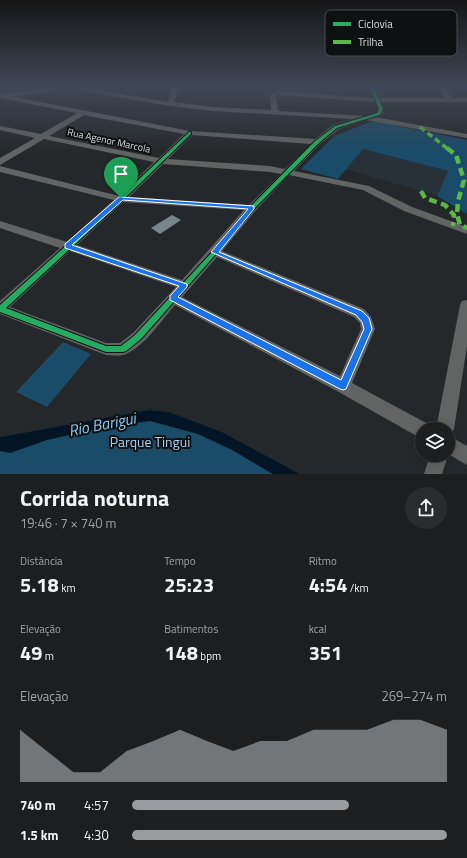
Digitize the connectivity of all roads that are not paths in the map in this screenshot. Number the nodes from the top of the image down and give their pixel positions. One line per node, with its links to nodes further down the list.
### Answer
1 (63, 109): 5 (street)
2 (215, 109): 6 (street)
3 (275, 109): 6 (street)
4 (381, 109): 7 (street)
5 (82, 113): 9 (street); 11 (street)
6 (275, 113): 7 (street)
7 (370, 118): 10 (street); 12 (street)
8 (0, 128): 11 (street, Rua Agenor Marcola)
9 (190, 133): 12 (street); 13 (street)
10 (467, 136)
11 (41, 137): 13 (street, Rua Agenor Marcola); 14 (street)
12 (317, 142): 16 (street)
13 (161, 161): 16 (street, Rua Agenor Marcola); 17 (street)
14 (0, 162)
15 (0, 168): 17 (street)
16 (286, 173): 18 (street); 20 (street, Rua Agenor Marcola)
17 (121, 198): 18 (street); 21 (street)
18 (252, 208): 22 (street)
19 (0, 224): 21 (street)
20 (467, 231)
21 (67, 246): 23 (street); 26 (street)
22 (214, 252): 23 (street); 27 (street)
23 (184, 286): 24 (street)
24 (173, 298): 26 (street); 27 (street)
25 (467, 305): 28 (street)
26 (0, 309)
27 (343, 386): 29 (street)
28 (446, 422)
29 (415, 426)
30 (455, 448): 31 (street)
31 (467, 456)
32 (437, 462): 33 (street)
33 (434, 474)

